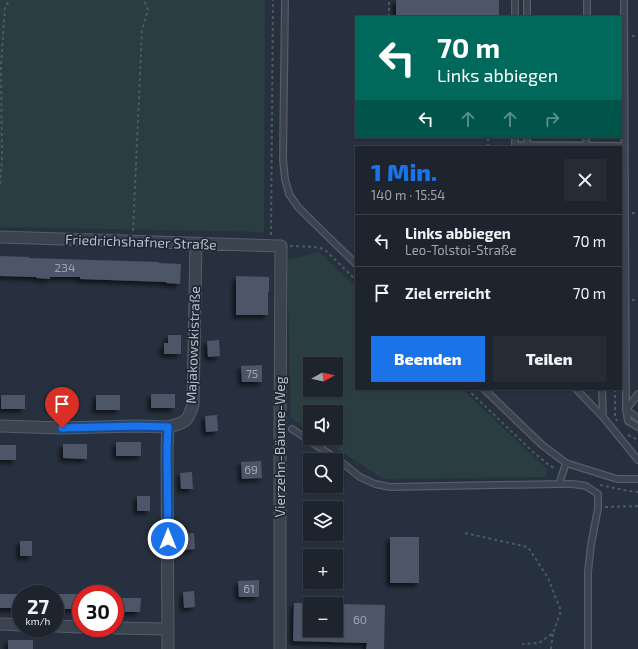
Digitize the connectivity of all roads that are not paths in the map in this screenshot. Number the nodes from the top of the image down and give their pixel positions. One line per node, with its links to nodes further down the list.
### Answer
1 (285, 0): 19 (lane)
2 (515, 0): 6 (lane)
3 (527, 0): 7 (lane)
4 (587, 0): 8 (lane)
5 (624, 0): 9 (lane)
6 (515, 16)
7 (527, 16)
8 (587, 16)
9 (623, 54): 15 (lane)
10 (515, 138): 13 (lane)
11 (527, 138): 13 (lane)
12 (586, 138): 14 (lane)
13 (527, 146): 14 (lane)
14 (586, 146): 15 (lane)
15 (625, 146): 24 (lane)
16 (0, 237): 17 (street, Friedrichshafner Straße)
17 (196, 244): 18 (street, Friedrichshafner Straße); 28 (street, Majakowskistraße)
18 (276, 246): 40 (street, Vierzehn-Bäume-Weg)
19 (355, 263)
20 (485, 390): 32 (lane)
21 (577, 390): 25 (lane)
22 (602, 390): 25 (lane)
23 (638, 394): 24 (lane)
24 (626, 410): 26 (lane); 29 (lane)
25 (603, 417): 31 (lane)
26 (638, 418)
27 (0, 426): 28 (street)
28 (168, 427): 38 (street)
29 (638, 427)
30 (292, 429): 34 (lane)
31 (638, 460)
32 (566, 463): 33 (lane); 34 (lane)
33 (638, 479)
34 (559, 484): 41 (lane)
35 (0, 624): 36 (street)
36 (12, 625)
37 (124, 628): 38 (street)
38 (168, 629): 39 (street)
39 (168, 649)
40 (280, 649)
41 (588, 649)

